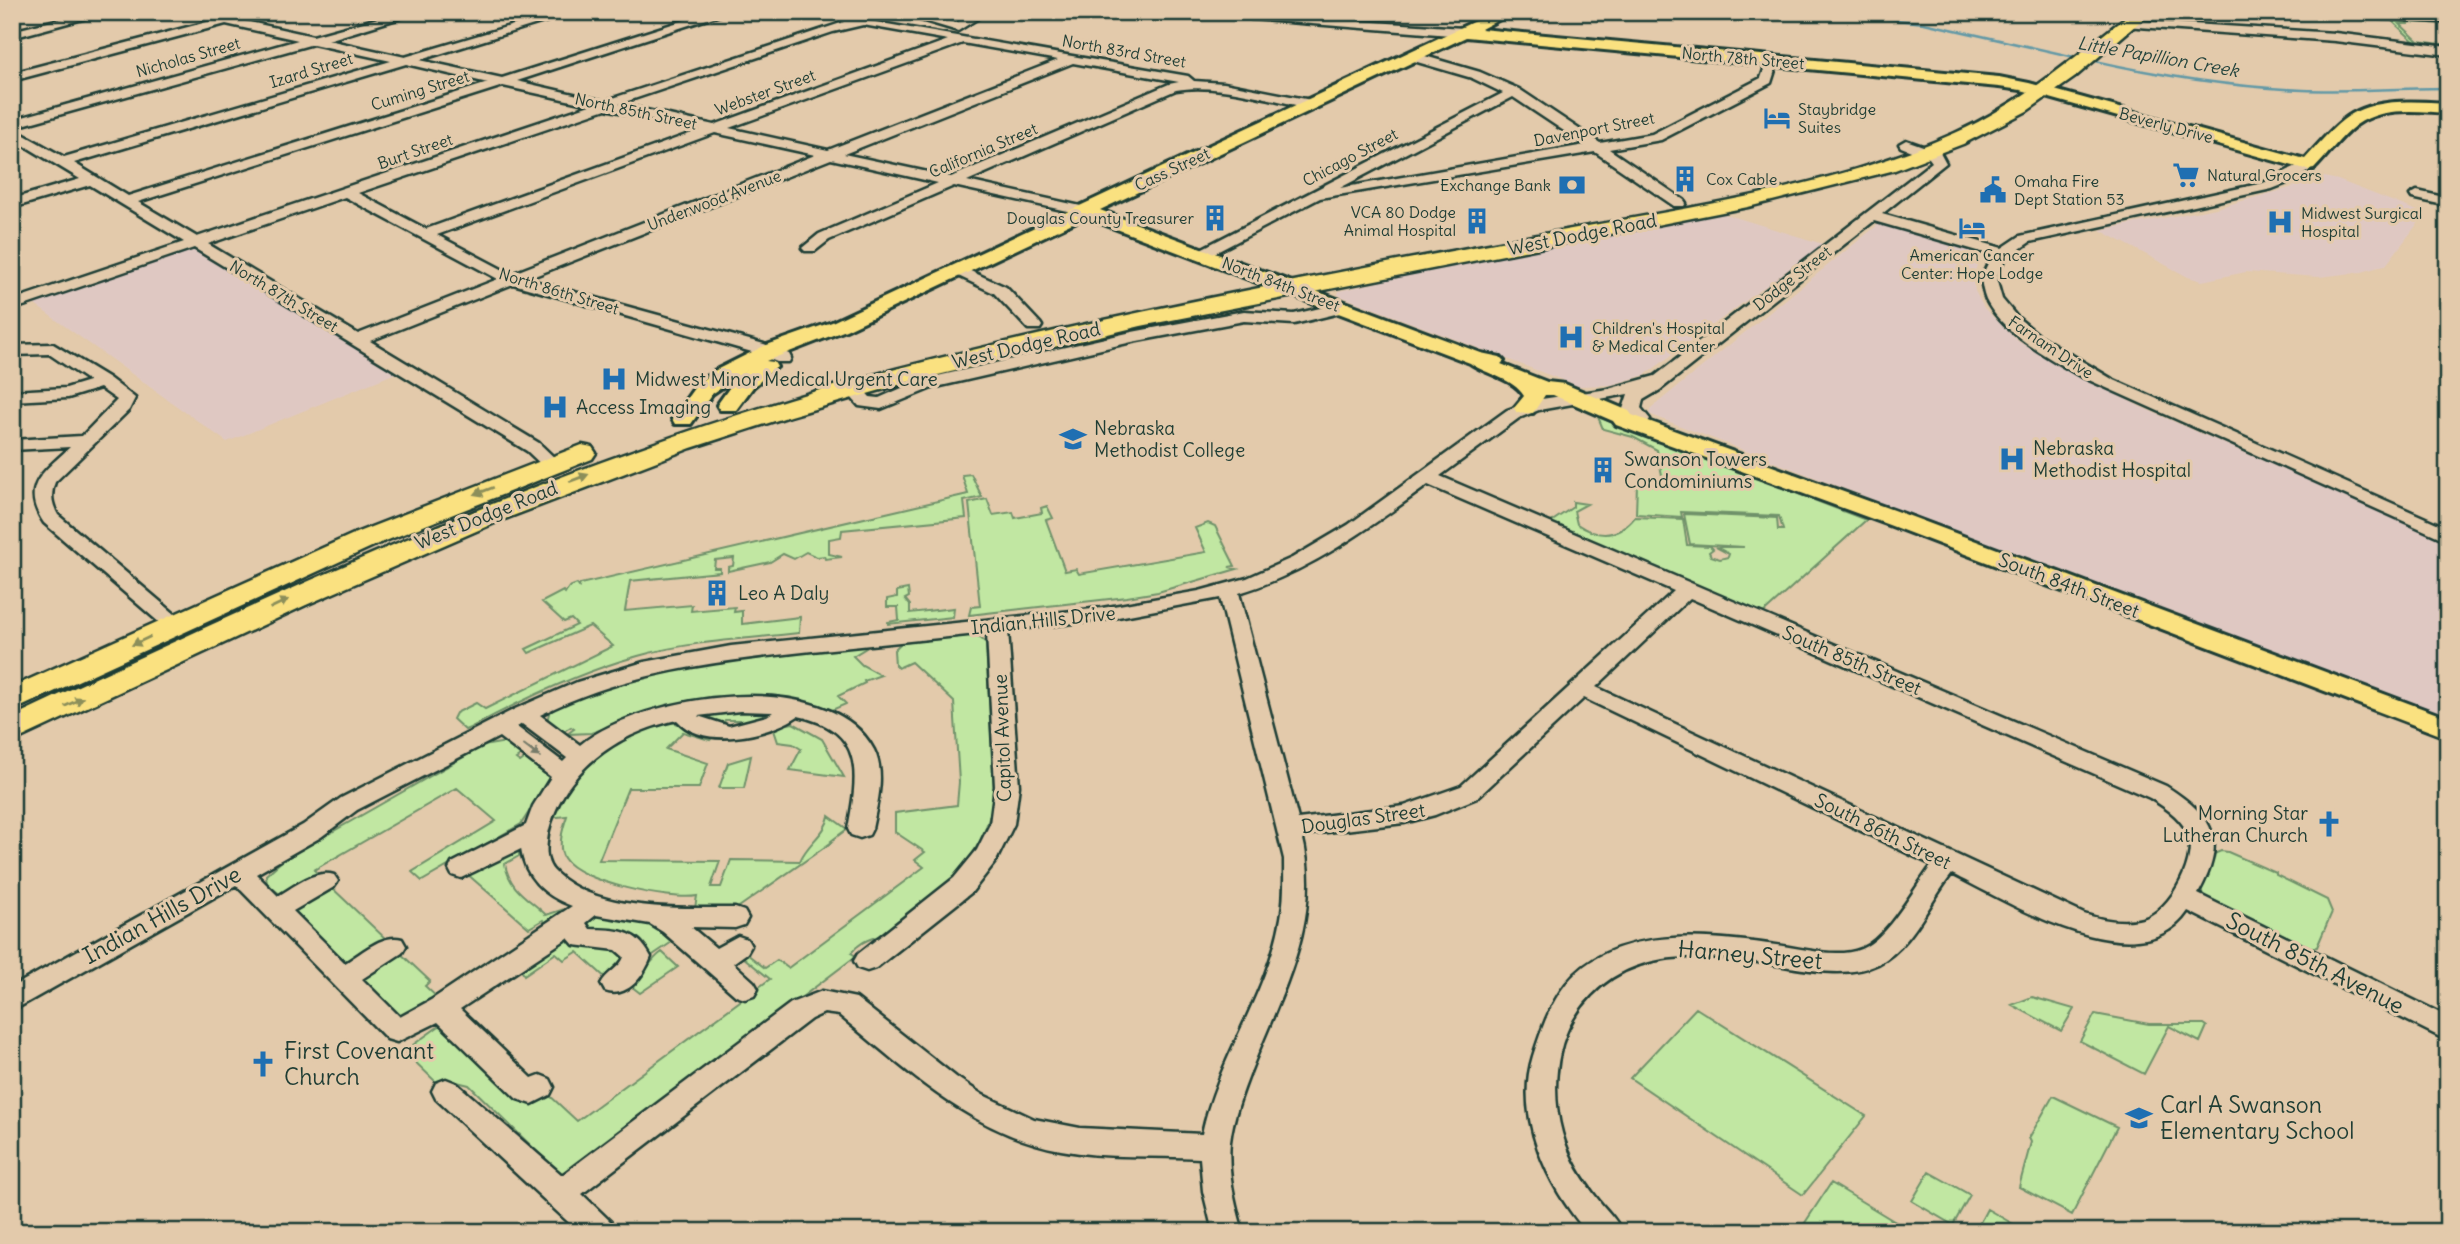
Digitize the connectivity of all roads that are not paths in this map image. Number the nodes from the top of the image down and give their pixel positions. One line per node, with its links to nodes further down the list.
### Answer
1 (103, 12): 20 (street)
2 (186, 12): 18 (street, North 85th Street)
3 (259, 12): 18 (street)
4 (414, 12): 21 (street, Nicholas Street)
5 (570, 12): 27 (street, Izard Street)
6 (723, 12): 30 (street, Cuming Street)
7 (822, 12): 15 (street, North 83rd Street)
8 (832, 12): 15 (street, North 83rd Street)
9 (900, 12): 10 (street)
10 (982, 12)
11 (1506, 12): 19 (main road, Cass Street)
12 (2344, 12): 13 (main road)
13 (2366, 13): 17 (main road)
14 (2129, 16): 23 (street); 25 (highway); 25 (highway)
15 (859, 17): 22 (street, North 83rd Street); 35 (street, Burt Street)
16 (1255, 17): 19 (street)
17 (2448, 18)
18 (226, 21): 21 (street, North 85th Street); 29 (street)
19 (1463, 32): 24 (main road, Cass Street); 28 (main road, North 78th Street)
20 (12, 35)
21 (314, 40): 27 (street, North 85th Street); 37 (street, Nicholas Street)
22 (959, 40): 26 (street, North 83rd Street); 38 (street, Webster Street)
23 (2448, 51)
24 (1411, 56): 33 (street); 34 (main road, Cass Street)
25 (2074, 56): 32 (highway); 32 (highway)
26 (1070, 60): 31 (street, North 83rd Street); 44 (street, Underwood Avenue)
27 (406, 61): 30 (street, North 85th Street); 45 (street, Izard Street)
28 (1772, 61): 32 (main road, North 78th Street); 41 (street, Davenport Street)
29 (12, 77)
30 (504, 82): 35 (street, North 85th Street); 54 (street, Cuming Street)
31 (1173, 82): 34 (street, California Street); 49 (street, California Street)
32 (2033, 89): 42 (highway); 46 (main road, Beverly Drive)
33 (1514, 92): 41 (street); 47 (street, Chicago Street)
34 (1311, 104): 58 (main road, Cass Street)
35 (607, 105): 38 (street, North 85th Street); 51 (street, Burt Street)
36 (2448, 108): 46 (main road)
37 (12, 124)
38 (715, 129): 44 (street, North 85th Street); 60 (street, Webster Street)
39 (12, 132): 40 (street, North 87th Street)
40 (31, 144): 43 (street); 45 (street, North 87th Street)
41 (1598, 147): 50 (street, Davenport Street); 56 (street)
42 (1915, 148): 56 (highway, West Dodge Road); 59 (street, Dodge Street); 67 (highway, West Dodge Road)
43 (12, 149)
44 (832, 154): 49 (street, North 85th Street); 66 (street, Underwood Avenue)
45 (63, 162): 48 (street, North 87th Street)
46 (2308, 165): 63 (street)
47 (1369, 167): 50 (street); 52 (street, Chicago Street)
48 (92, 180): 54 (street, North 87th Street); 57 (street)
49 (954, 181): 58 (street, North 85th Street); 62 (street, California Street)
50 (1397, 183): 52 (street, Davenport Street)
51 (347, 192): 60 (street, North 86th Street); 61 (street, Burt Street)
52 (1317, 194): 64 (street, Chicago Street)
53 (2417, 195): 55 (street)
54 (127, 201): 61 (street, North 87th Street)
55 (2448, 202)
56 (1679, 203): 67 (highway, West Dodge Road)
57 (12, 204)
58 (1085, 211): 64 (main road, North 84th Street); 65 (main road, Cass Street)
59 (1872, 216): 63 (street); 77 (street, Dodge Street)
60 (426, 234): 66 (street, North 86th Street)
61 (197, 243): 68 (street, Burt Street); 72 (street, North 87th Street)
62 (810, 248)
63 (2002, 253): 92 (street, Farnam Drive)
64 (1202, 254): 67 (main road, North 84th Street)
65 (957, 271): 70 (main road, Cass Street); 71 (street)
66 (512, 280): 72 (street, Underwood Avenue); 74 (street, North 86th Street)
67 (1282, 285): 69 (main road, North 84th Street); 71 (highway, West Dodge Road); 79 (highway, West Dodge Road)
68 (12, 305)
69 (1342, 308): 75 (main road, North 84th Street); 79 (street)
70 (839, 326): 74 (main road, Cass Street)
71 (1034, 326): 83 (highway, West Dodge Road)
72 (357, 340): 90 (street, North 87th Street)
73 (12, 350): 78 (street)
74 (778, 355): 83 (main road, Cass Street); 86 (main road, Cass Street)
75 (1477, 359): 76 (main road, North 84th Street); 80 (main road, North 84th Street)
76 (1525, 381): 80 (main road, North 84th Street); 84 (main road)
77 (1658, 381): 82 (street, Dodge Street); 85 (street, Dodge Street)
78 (103, 382): 81 (street); 87 (street)
79 (853, 389): 89 (highway, West Dodge Road)
80 (1557, 389): 82 (main road, North 84th Street)
81 (12, 397)
82 (1579, 399): 84 (street, Indian Hills Drive); 85 (main road, North 84th Street)
83 (728, 405): 86 (highway, West Dodge Road); 89 (highway)
84 (1525, 408): 91 (street, Indian Hills Drive)
85 (1624, 415): 105 (main road, South 84th Street)
86 (683, 419): 90 (highway, West Dodge Road)
87 (86, 441): 88 (street); 95 (street)
88 (12, 445)
89 (663, 448): 106 (highway, West Dodge Road, one-way to 89)
90 (552, 464): 95 (highway, West Dodge Road, one-way to 95)
91 (1426, 477): 93 (street, South 85th Street); 94 (street, Indian Hills Drive)
92 (2448, 535)
93 (1688, 589): 97 (street, Douglas Street); 116 (street, South 85th Street)
94 (1228, 590): 96 (street, Indian Hills Drive); 109 (street)
95 (175, 625): 98 (highway, West Dodge Road, one-way to 98)
96 (997, 625): 102 (street, Indian Hills Drive); 124 (street, Capitol Avenue)
97 (1580, 689): 109 (street, Douglas Street); 112 (street, South 86th Street)
98 (12, 700)
99 (796, 707): 101 (street); 101 (street); 103 (street)
100 (849, 707): 103 (street)
101 (682, 712): 107 (street)
102 (523, 714): 104 (street, Indian Hills Drive); 107 (street)
103 (825, 716): 110 (street)
104 (500, 726): 108 (street, one-way to 108); 114 (street, Indian Hills Drive)
105 (2448, 729)
106 (12, 731)
107 (581, 757): 108 (street)
108 (565, 776): 111 (street)
109 (1289, 828): 134 (street, Douglas Street)
110 (860, 829)
111 (534, 831): 113 (street); 117 (street)
112 (1948, 863): 116 (street, South 86th Street); 138 (street, Harney Street)
113 (461, 869)
114 (238, 872): 118 (street); 129 (street, Indian Hills Drive)
115 (324, 880): 118 (street)
116 (2182, 898): 131 (street, South 85th Avenue)
117 (593, 903): 119 (street); 121 (street)
118 (275, 909): 126 (street)
119 (657, 917): 120 (street); 125 (street)
120 (735, 918)
121 (570, 923): 127 (street); 130 (street)
122 (393, 946): 126 (street)
123 (738, 946): 125 (street)
124 (867, 961)
125 (715, 963): 128 (street)
126 (342, 978): 130 (street)
127 (614, 985)
128 (745, 989)
129 (12, 1000)
130 (441, 1008): 132 (street)
131 (2448, 1030)
132 (540, 1087)
133 (446, 1091): 135 (street)
134 (1215, 1147): 135 (street); 137 (street, Douglas Street)
135 (561, 1193): 136 (street)
136 (600, 1232)
137 (1228, 1232)
138 (1607, 1232)

